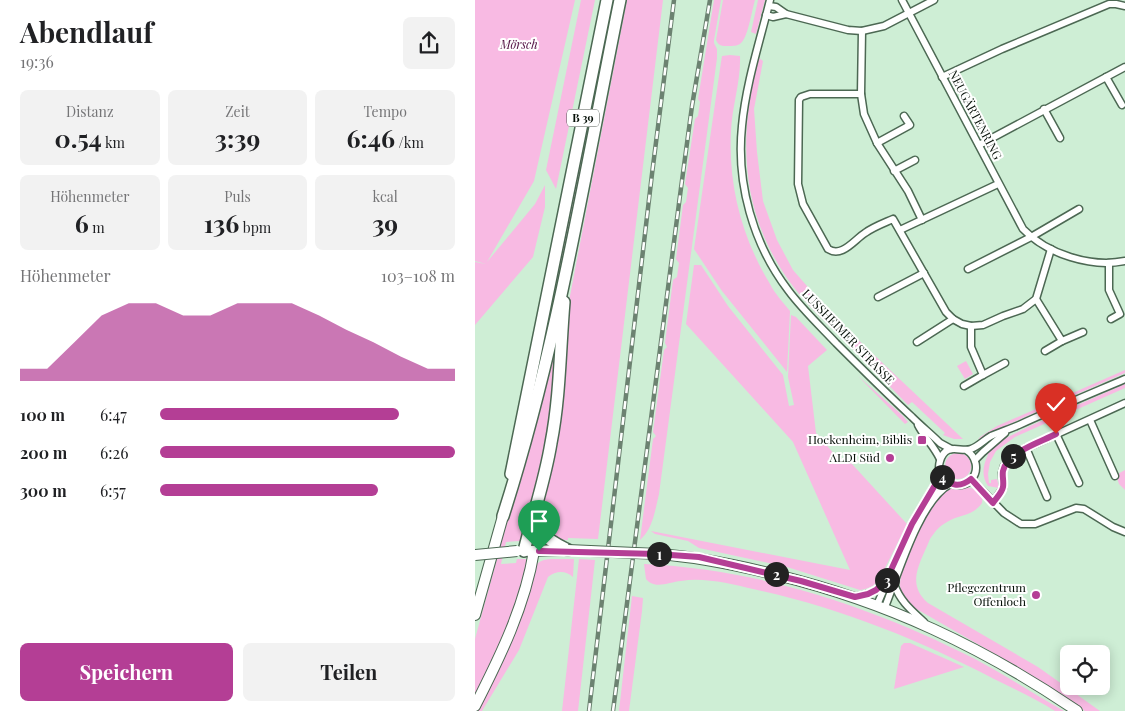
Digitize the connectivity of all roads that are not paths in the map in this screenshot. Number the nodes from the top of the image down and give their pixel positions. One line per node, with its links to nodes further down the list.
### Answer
1 (607, 0): 65 (highway, B 39)
2 (620, 0): 28 (highway, B 39)
3 (902, 0): 7 (street, NEUGÄRTENRING)
4 (934, 0): 7 (street)
5 (770, 3): 8 (street); 9 (street, LUSSHEIMER STRASSE)
6 (1125, 6): 12 (street)
7 (909, 13): 10 (street); 12 (street, NEUGÄRTENRING)
8 (786, 14): 9 (street); 10 (street)
9 (766, 16): 49 (street, LUSSHEIMER STRASSE)
10 (862, 31): 14 (street)
11 (1125, 67): 13 (street)
12 (942, 77): 20 (street, NEUGÄRTENRING)
13 (1106, 77): 15 (street); 16 (street)
14 (861, 94): 19 (street); 26 (street)
15 (1122, 105)
16 (1044, 109): 18 (street); 20 (street)
17 (904, 116): 19 (street)
18 (1060, 138)
19 (877, 143): 22 (street)
20 (979, 145): 23 (street, NEUGÄRTENRING)
21 (915, 160): 22 (street)
22 (894, 171): 25 (street)
23 (998, 184): 25 (street); 27 (street, NEUGÄRTENRING)
24 (1079, 209): 27 (street)
25 (922, 220): 26 (street)
26 (900, 230): 33 (street)
27 (1031, 237): 29 (street, NEUGÄRTENRING); 32 (street)
28 (572, 243): 63 (highway, B 39); 65 (highway, B 39)
29 (1051, 249): 31 (street, NEUGÄRTENRING); 35 (street)
30 (1125, 260): 31 (street, NEUGÄRTENRING)
31 (1109, 263): 37 (street)
32 (968, 268)
33 (924, 273): 34 (street); 36 (street)
34 (877, 297)
35 (1036, 299): 38 (street); 41 (street)
36 (953, 319): 38 (street); 40 (street)
37 (1111, 319)
38 (971, 326): 44 (street)
39 (1083, 332): 41 (street)
40 (917, 342)
41 (1062, 342): 42 (street)
42 (1045, 351)
43 (1005, 363): 44 (street)
44 (983, 375): 46 (street)
45 (1125, 378): 50 (street)
46 (964, 386)
47 (1125, 403): 48 (street)
48 (1090, 420): 51 (street); 58 (street)
49 (917, 421): 53 (street, LUSSHEIMER STRASSE); 55 (street, LUSSHEIMER STRASSE)
50 (1007, 430): 54 (street); 56 (street)
51 (1056, 434): 52 (street); 60 (street)
52 (1026, 448): 62 (street); 64 (street)
53 (951, 449): 54 (street); 55 (street)
54 (966, 450): 56 (street)
55 (941, 458): 57 (street)
56 (975, 460): 59 (street)
57 (941, 475): 61 (street); 70 (street)
58 (1115, 476)
59 (971, 479): 61 (street); 64 (street)
60 (1079, 483)
61 (950, 484): 71 (street)
62 (1047, 497)
63 (538, 501): 67 (highway, B 39); 68 (highway, B 39)
64 (993, 503): 66 (street)
65 (503, 516): 74 (main road, B 39)
66 (1125, 532)
67 (568, 550): 68 (main road); 72 (main road, bridge)
68 (525, 551): 69 (main road, bridge); 76 (main road)
69 (475, 555)
70 (886, 581): 72 (street); 73 (street)
71 (894, 584): 73 (street); 75 (street)
72 (855, 597): 73 (main road)
73 (881, 606): 75 (main road)
74 (475, 615)
75 (929, 626): 77 (main road)
76 (475, 706)
77 (1077, 711)

